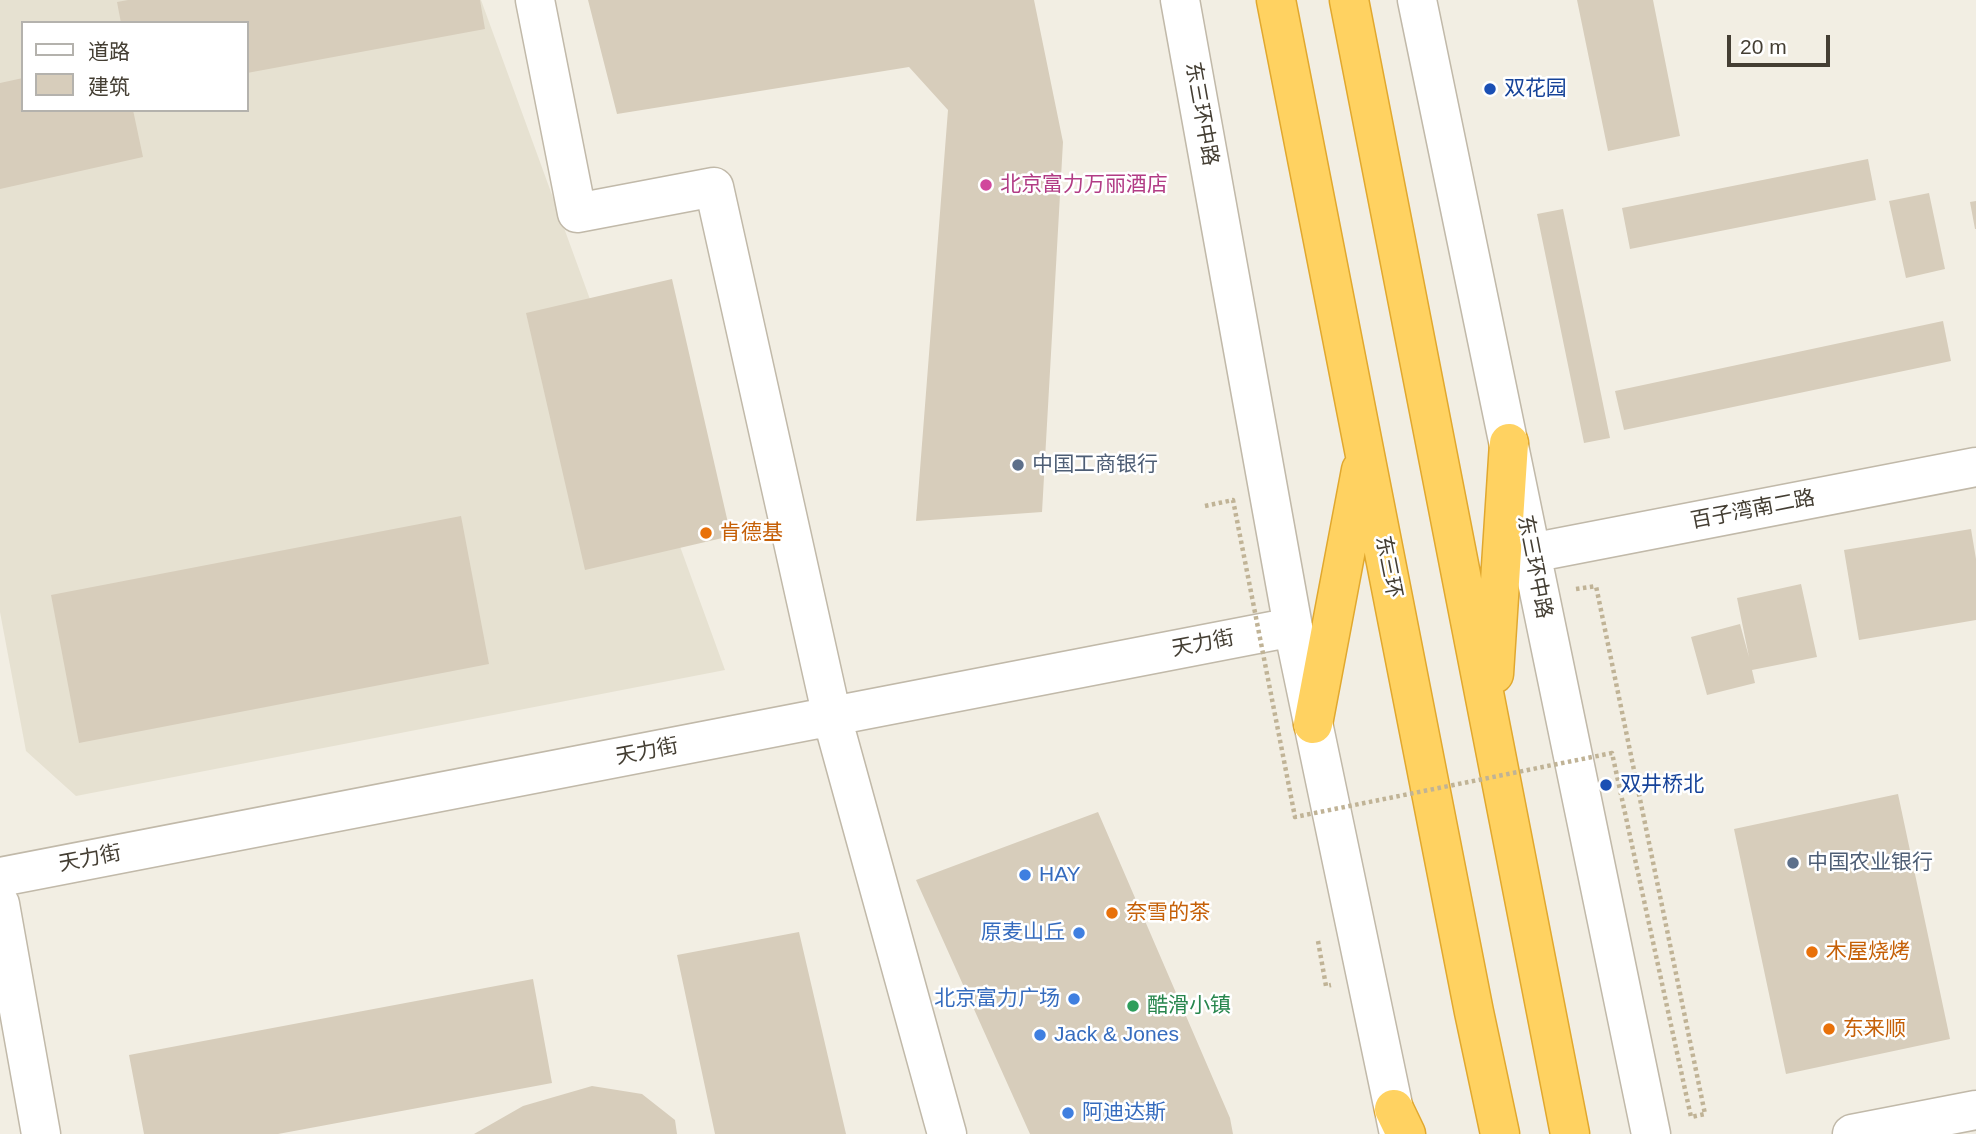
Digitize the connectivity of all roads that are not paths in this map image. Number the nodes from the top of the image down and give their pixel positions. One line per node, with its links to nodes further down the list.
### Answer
1 (535, 0): 11 (street)
2 (1180, 0): 10 (street, 东三环中路)
3 (1276, 0): 7 (highway, 东三环)
4 (1349, 0): 13 (highway)
5 (1417, 0): 6 (street, 东三环中路)
6 (1509, 443): 9 (street, 东三环中路); 13 (highway)
7 (1365, 451): 12 (highway); 20 (highway, 东三环)
8 (1976, 467): 9 (street, 百子湾南二路)
9 (1531, 553): 22 (street, 东三环中路)
10 (1293, 627): 11 (street, 天力街); 12 (street, 东三环中路)
11 (832, 717): 14 (street, 天力街); 19 (street)
12 (1313, 724): 17 (street, 东三环中路)
13 (1490, 729): 21 (highway)
14 (0, 877)
15 (0, 904): 18 (street)
16 (1976, 1110): 23 (street)
17 (1399, 1126)
18 (41, 1134)
19 (947, 1134)
20 (1500, 1134)
21 (1570, 1134)
22 (1651, 1134)
23 (1852, 1134)

